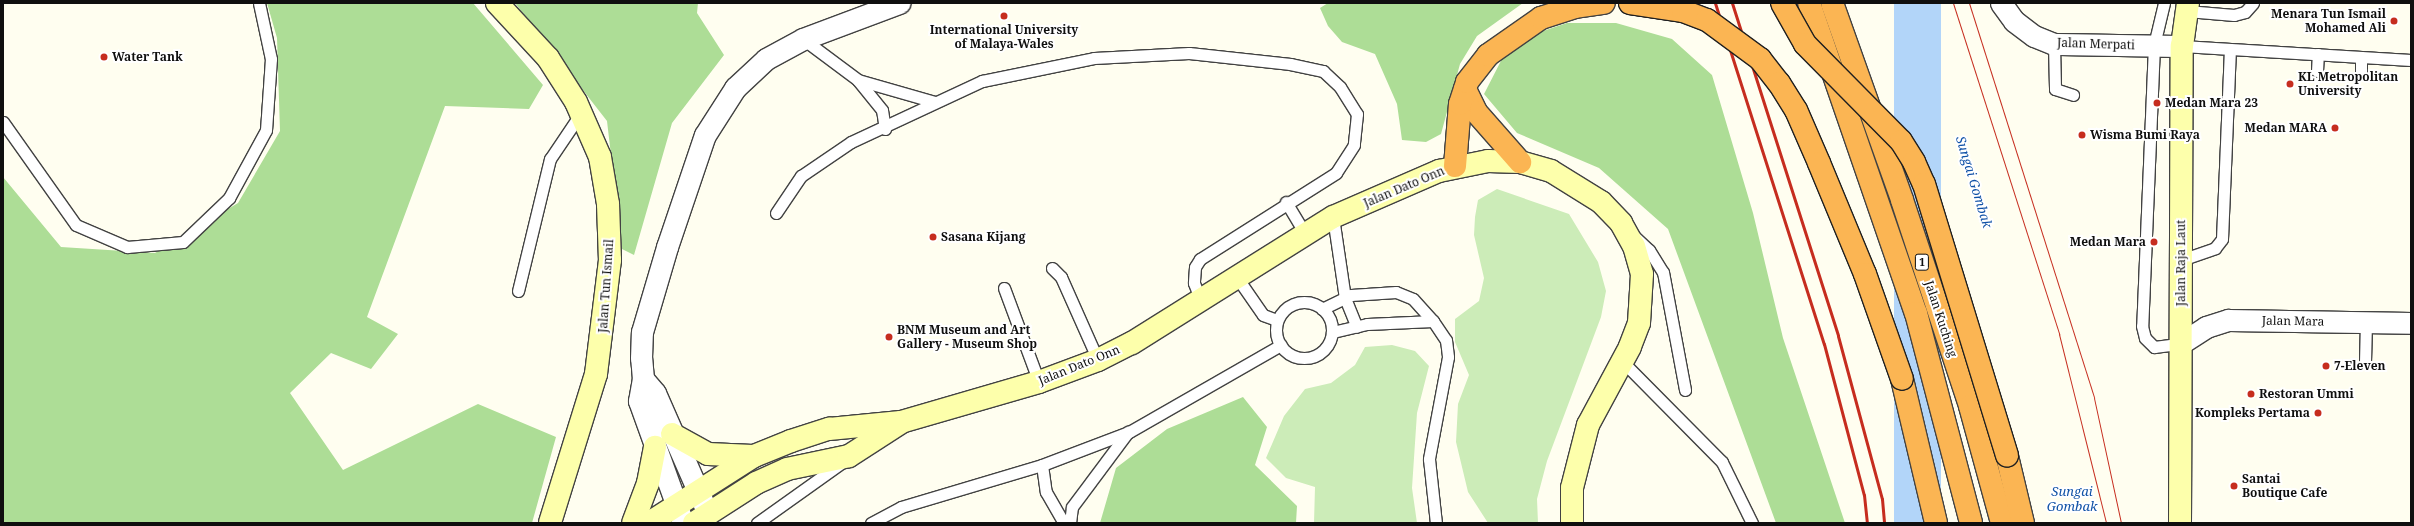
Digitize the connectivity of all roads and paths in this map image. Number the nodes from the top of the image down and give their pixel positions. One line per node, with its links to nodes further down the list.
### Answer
1 (259, 3): 28 (lane)
2 (497, 3): 27 (street, Jalan Tun Ismail)
3 (1604, 3): 24 (highway)
4 (1630, 3): 77 (highway, bridge)
5 (1782, 3): 80 (highway, bridge)
6 (1809, 3): 78 (highway, Jalan Kuching / 1)
7 (1832, 3): 79 (highway, Jalan Kuching / 1)
8 (2002, 3): 14 (street, Jalan Merpati)
9 (2164, 3): 15 (lane)
10 (2253, 3): 12 (lane)
11 (896, 4): 13 (street)
12 (2187, 7): 16 (street, Jalan Raja Laut)
13 (803, 38): 23 (lane); 60 (street)
14 (2054, 44): 15 (street, Jalan Merpati); 25 (lane)
15 (2154, 45): 16 (street, Jalan Merpati); 51 (lane)
16 (2182, 46): 17 (lane); 37 (street, Jalan Raja Laut)
17 (2230, 49): 18 (lane); 37 (lane)
18 (2318, 54): 19 (lane); 21 (lane)
19 (2362, 57): 20 (lane); 22 (lane)
20 (2411, 60)
21 (2317, 71)
22 (2361, 73)
23 (858, 80): 26 (lane); 29 (lane)
24 (1465, 89): 30 (highway); 31 (highway)
25 (2072, 95)
26 (935, 102): 29 (lane); 32 (lane)
27 (581, 113): 41 (lane); 67 (street, Jalan Tun Ismail)
28 (3, 122)
29 (885, 129): 33 (lane)
30 (1520, 162): 31 (street, Jalan Dato Onn); 35 (street, Jalan Dato Onn)
31 (1455, 166): 34 (street, Jalan Dato Onn)
32 (1286, 202): 36 (lane); 43 (lane)
33 (776, 213)
34 (1333, 217): 36 (street, Jalan Dato Onn); 42 (lane)
35 (1620, 224): 54 (street, Jalan Dato Onn); 57 (lane)
36 (1305, 234): 39 (street, Jalan Dato Onn)
37 (2181, 260): 51 (street, Jalan Raja Laut)
38 (1052, 268): 53 (lane)
39 (1236, 276): 43 (street, Jalan Dato Onn); 45 (lane)
40 (1004, 288): 56 (lane)
41 (518, 291)
42 (1345, 298): 44 (lane); 46 (lane); 49 (lane)
43 (1200, 299): 53 (street, Jalan Dato Onn)
44 (1322, 309): 45 (lane); 50 (lane)
45 (1277, 320): 52 (lane)
46 (1433, 321): 49 (lane); 74 (lane)
47 (2366, 322): 48 (street, Jalan Mara); 51 (street, Jalan Mara); 55 (lane)
48 (2411, 323)
49 (1357, 327): 50 (lane)
50 (1332, 332): 52 (lane)
51 (2180, 344): 81 (street, Jalan Raja Laut)
52 (1281, 345): 59 (lane)
53 (1098, 360): 56 (street, Jalan Dato Onn)
54 (1622, 361): 75 (street, Jalan Dato Onn); 76 (lane)
55 (2364, 362)
56 (1039, 382): 58 (street, Jalan Dato Onn)
57 (1685, 390)
58 (901, 422): 61 (street, Jalan Dato Onn); 62 (street, Jalan Dato Onn)
59 (1129, 432): 63 (lane); 73 (lane)
60 (664, 441): 61 (street); 64 (street); 65 (street); 68 (street)
61 (754, 456): 64 (street, Jalan Dato Onn)
62 (849, 456): 66 (street, Jalan Dato Onn); 70 (lane)
63 (1042, 464): 71 (lane); 72 (lane)
64 (697, 490): 65 (street, Jalan Dato Onn); 66 (street)
65 (679, 514): 69 (street)
66 (701, 519)
67 (552, 522)
68 (633, 523)
69 (649, 523)
70 (757, 523)
71 (871, 523)
72 (1064, 523)
73 (1070, 523)
74 (1436, 523)
75 (1572, 523)
76 (1752, 523)
77 (1936, 523)
78 (1971, 523)
79 (2002, 523)
80 (2023, 523)
81 (2180, 523)

